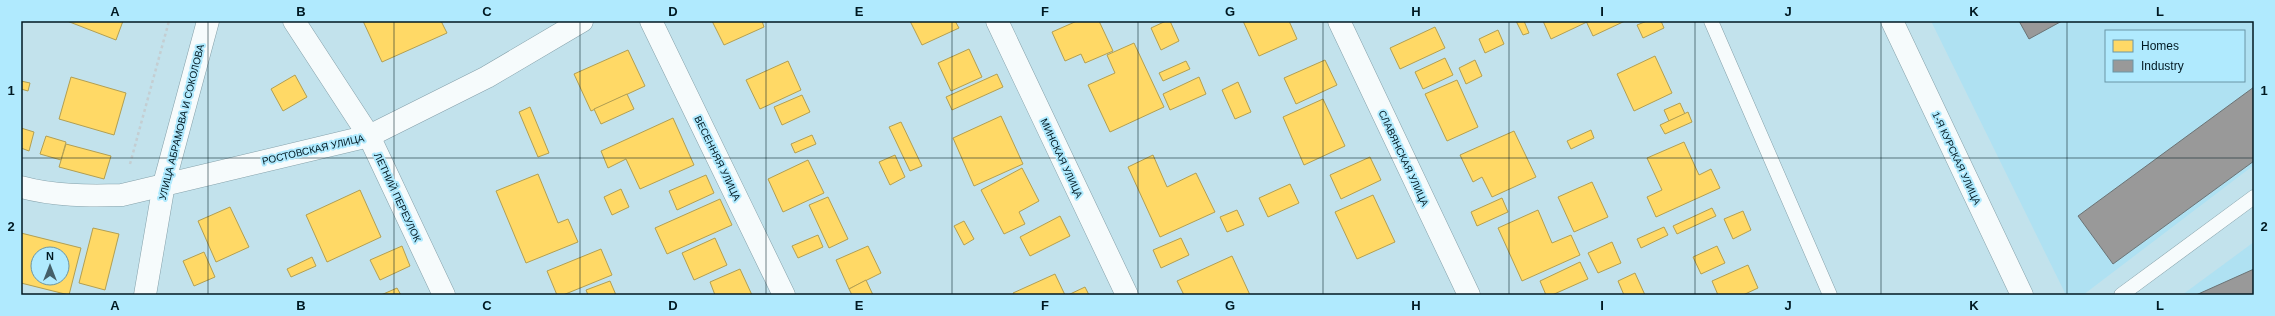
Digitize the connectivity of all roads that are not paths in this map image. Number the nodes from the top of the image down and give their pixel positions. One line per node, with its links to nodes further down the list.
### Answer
1 (208, 21): 10 (street, УЛИЦА АБРАМОВА И СОКОЛОВА)
2 (294, 21): 9 (street, ЛЕТНИЙ ПЕРЕУЛОК)
3 (582, 21): 9 (street, РОСТОВСКАЯ УЛИЦА)
4 (651, 21): 15 (street, ВЕСЕННЯЯ УЛИЦА)
5 (997, 21): 16 (street, МИНСКАЯ УЛИЦА)
6 (1340, 21): 17 (street, СЛАВЯНСКАЯ УЛИЦА)
7 (1711, 21): 18 (lane)
8 (1892, 21): 19 (street, 1-Я КУРСКАЯ УЛИЦА)
9 (369, 136): 10 (street, РОСТОВСКАЯ УЛИЦА); 14 (street, ЛЕТНИЙ ПЕРЕУЛОК)
10 (164, 184): 11 (street, РОСТОВСКАЯ УЛИЦА); 13 (street, УЛИЦА АБРАМОВА И СОКОЛОВА)
11 (21, 187)
12 (2254, 197): 20 (lane)
13 (145, 295)
14 (444, 295)
15 (784, 295)
16 (1127, 295)
17 (1469, 295)
18 (1830, 295)
19 (2022, 295)
20 (2121, 295)

